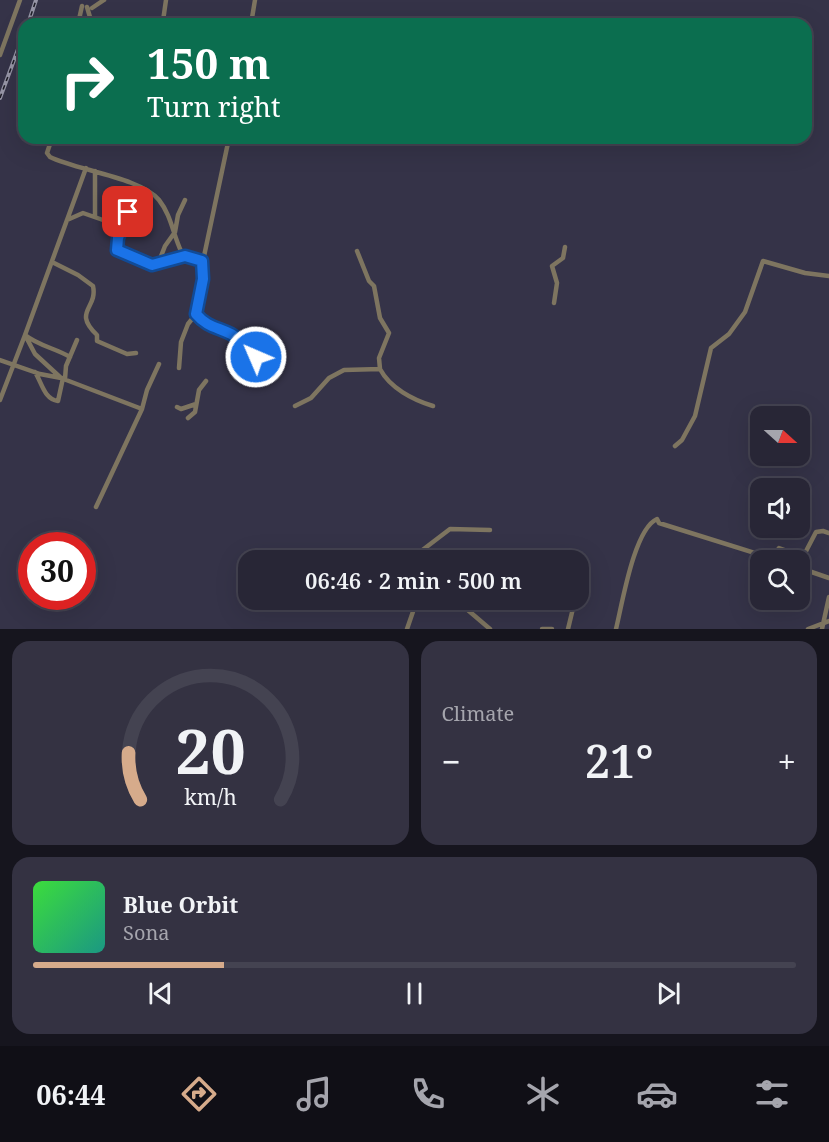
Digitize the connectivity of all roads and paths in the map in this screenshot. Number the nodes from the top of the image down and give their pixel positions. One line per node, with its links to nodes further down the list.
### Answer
1 (21, 0): 10 (street)
2 (104, 0): 5 (street)
3 (166, 0): 8 (street)
4 (255, 0): 9 (street)
5 (87, 7): 6 (street); 7 (street)
6 (81, 18)
7 (90, 18)
8 (163, 18)
9 (252, 18)
10 (0, 55)
11 (50, 144): 13 (street)
12 (228, 144): 24 (street)
13 (86, 168): 14 (street); 18 (street)
14 (96, 171): 15 (street); 17 (street)
15 (138, 187): 19 (street); 20 (street)
16 (185, 200): 20 (street)
17 (95, 216): 18 (street); 19 (street)
18 (67, 220): 25 (street)
19 (123, 227): 26 (street)
20 (175, 232): 23 (street); 26 (street)
21 (565, 247): 28 (street)
22 (357, 251): 38 (street)
23 (185, 256): 24 (street); 26 (street)
24 (202, 261): 29 (street)
25 (52, 262): 30 (street); 32 (street)
26 (158, 264)
27 (829, 276): 50 (street)
28 (554, 303)
29 (196, 314): 37 (street); 40 (street)
30 (25, 335): 33 (street); 36 (street); 41 (street)
31 (77, 340): 33 (street)
32 (136, 352)
33 (70, 357): 41 (street)
34 (0, 360): 36 (street)
35 (159, 364): 48 (street)
36 (13, 365): 39 (street); 43 (street)
37 (179, 368)
38 (380, 369): 45 (street); 46 (street)
39 (35, 372): 41 (street); 41 (street)
40 (263, 372)
41 (63, 378): 48 (street)
42 (206, 381): 44 (street)
43 (0, 400)
44 (196, 404): 47 (street); 49 (street)
45 (295, 406)
46 (433, 406)
47 (177, 407)
48 (142, 410): 51 (street)
49 (188, 418)
50 (675, 446)
51 (96, 507)
52 (490, 530): 54 (street)
53 (829, 533): 55 (street)
54 (422, 550)
55 (807, 550)
56 (750, 552): 69 (street)
57 (810, 571): 58 (street)
58 (829, 578)
59 (829, 597): 63 (street)
60 (414, 610): 64 (street)
61 (468, 610): 65 (street)
62 (573, 610): 68 (street)
63 (826, 622): 70 (street); 71 (street)
64 (407, 629)
65 (490, 629)
66 (542, 629): 67 (street)
67 (552, 629)
68 (568, 629)
69 (616, 629)
70 (808, 629)
71 (822, 629)

